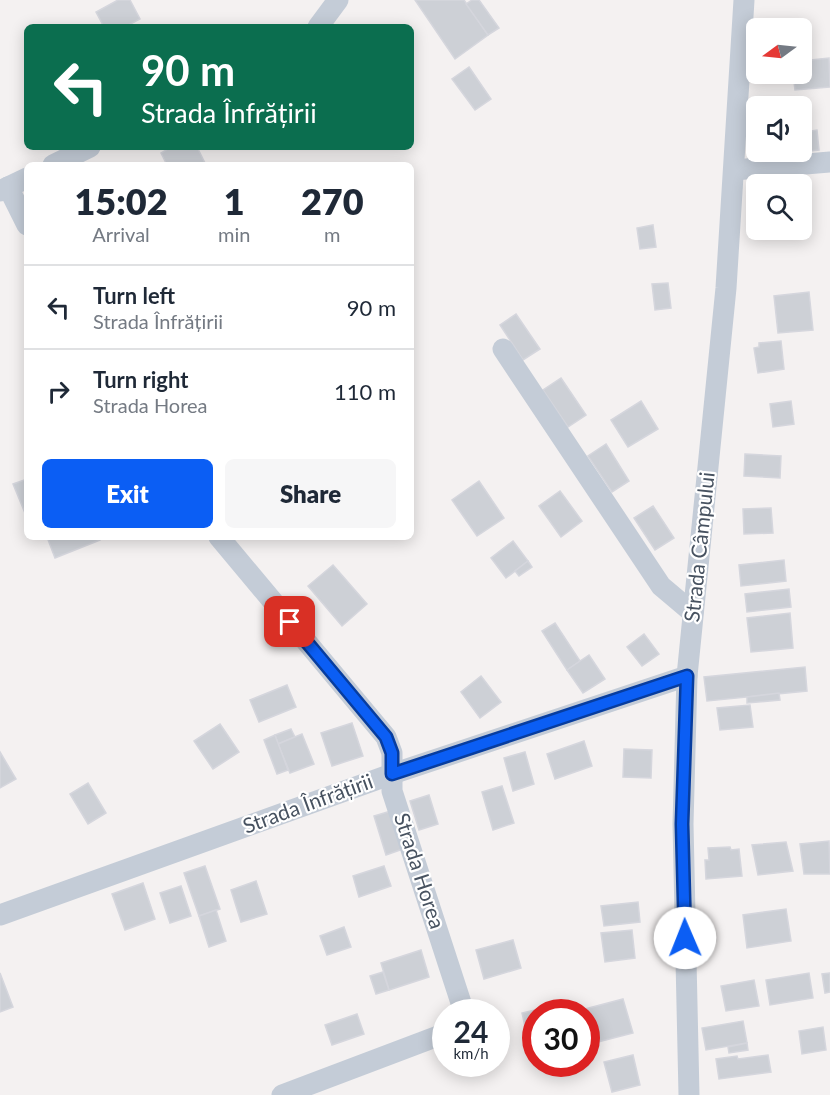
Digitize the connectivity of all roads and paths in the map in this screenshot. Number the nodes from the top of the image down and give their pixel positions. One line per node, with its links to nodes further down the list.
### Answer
1 (338, 0): 3 (street)
2 (744, 0): 7 (street, Strada Câmpului)
3 (320, 24)
4 (84, 150): 5 (street)
5 (59, 162)
6 (830, 162): 7 (street)
7 (734, 170): 13 (street, Strada Câmpului)
8 (24, 179): 9 (street)
9 (4, 189): 10 (street)
10 (24, 220)
11 (503, 349): 13 (street)
12 (222, 540): 15 (street, Strada Horea)
13 (693, 613): 14 (street, Strada Câmpului)
14 (687, 676): 15 (street, Strada Înfrățirii); 20 (street, Strada Câmpului)
15 (392, 774): 16 (street, Strada Înfrățirii); 17 (street, Strada Horea)
16 (0, 915)
17 (461, 999)
18 (432, 1038): 19 (street)
19 (282, 1095)
20 (689, 1095)

